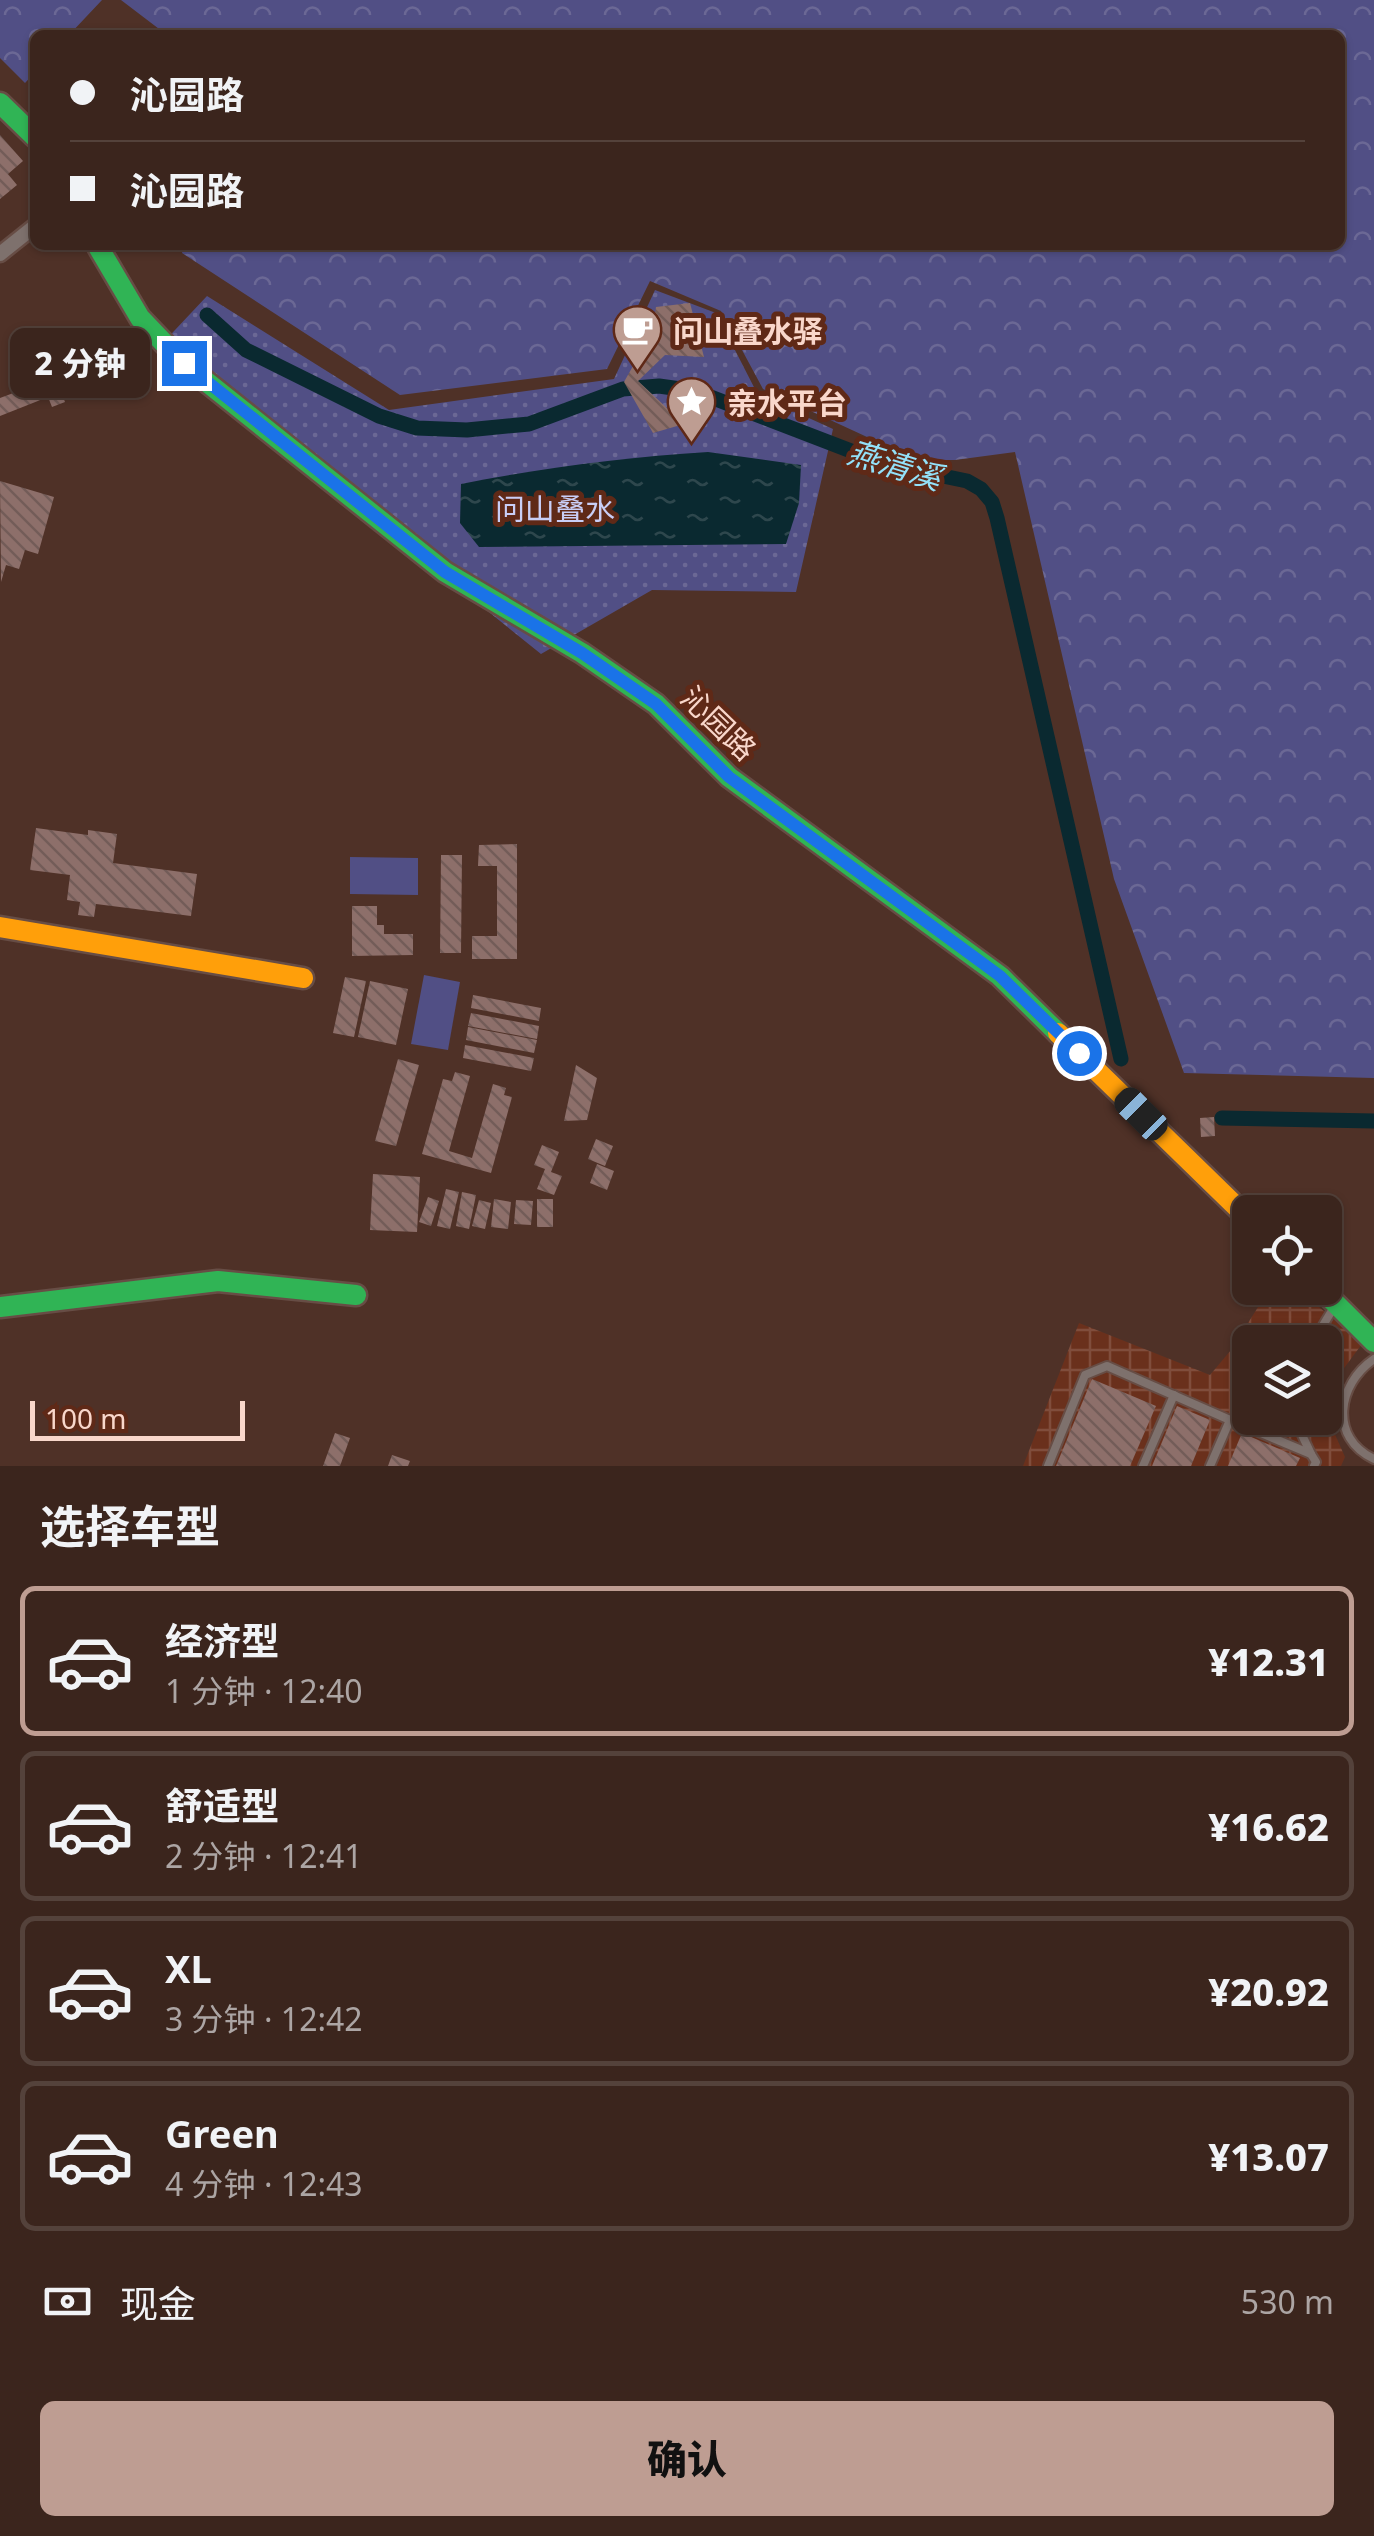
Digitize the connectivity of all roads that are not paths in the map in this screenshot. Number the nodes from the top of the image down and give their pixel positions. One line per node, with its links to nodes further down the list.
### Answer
1 (0, 103): 2 (street)
2 (30, 132)
3 (30, 230): 5 (street)
4 (100, 250): 8 (street, 沁园路)
5 (0, 254)
6 (0, 927): 7 (street)
7 (302, 978)
8 (1232, 1202)
9 (356, 1295): 11 (street)
10 (1337, 1305): 12 (street)
11 (0, 1307)
12 (1374, 1342)
13 (1374, 1359): 18 (lane)
14 (1174, 1395): 15 (lane); 19 (lane); 20 (lane)
15 (1230, 1420): 17 (lane); 21 (lane)
16 (1302, 1435): 17 (lane)
17 (1311, 1454): 22 (lane)
18 (1374, 1459)
19 (1048, 1466)
20 (1142, 1466)
21 (1210, 1466)
22 (1314, 1466)

